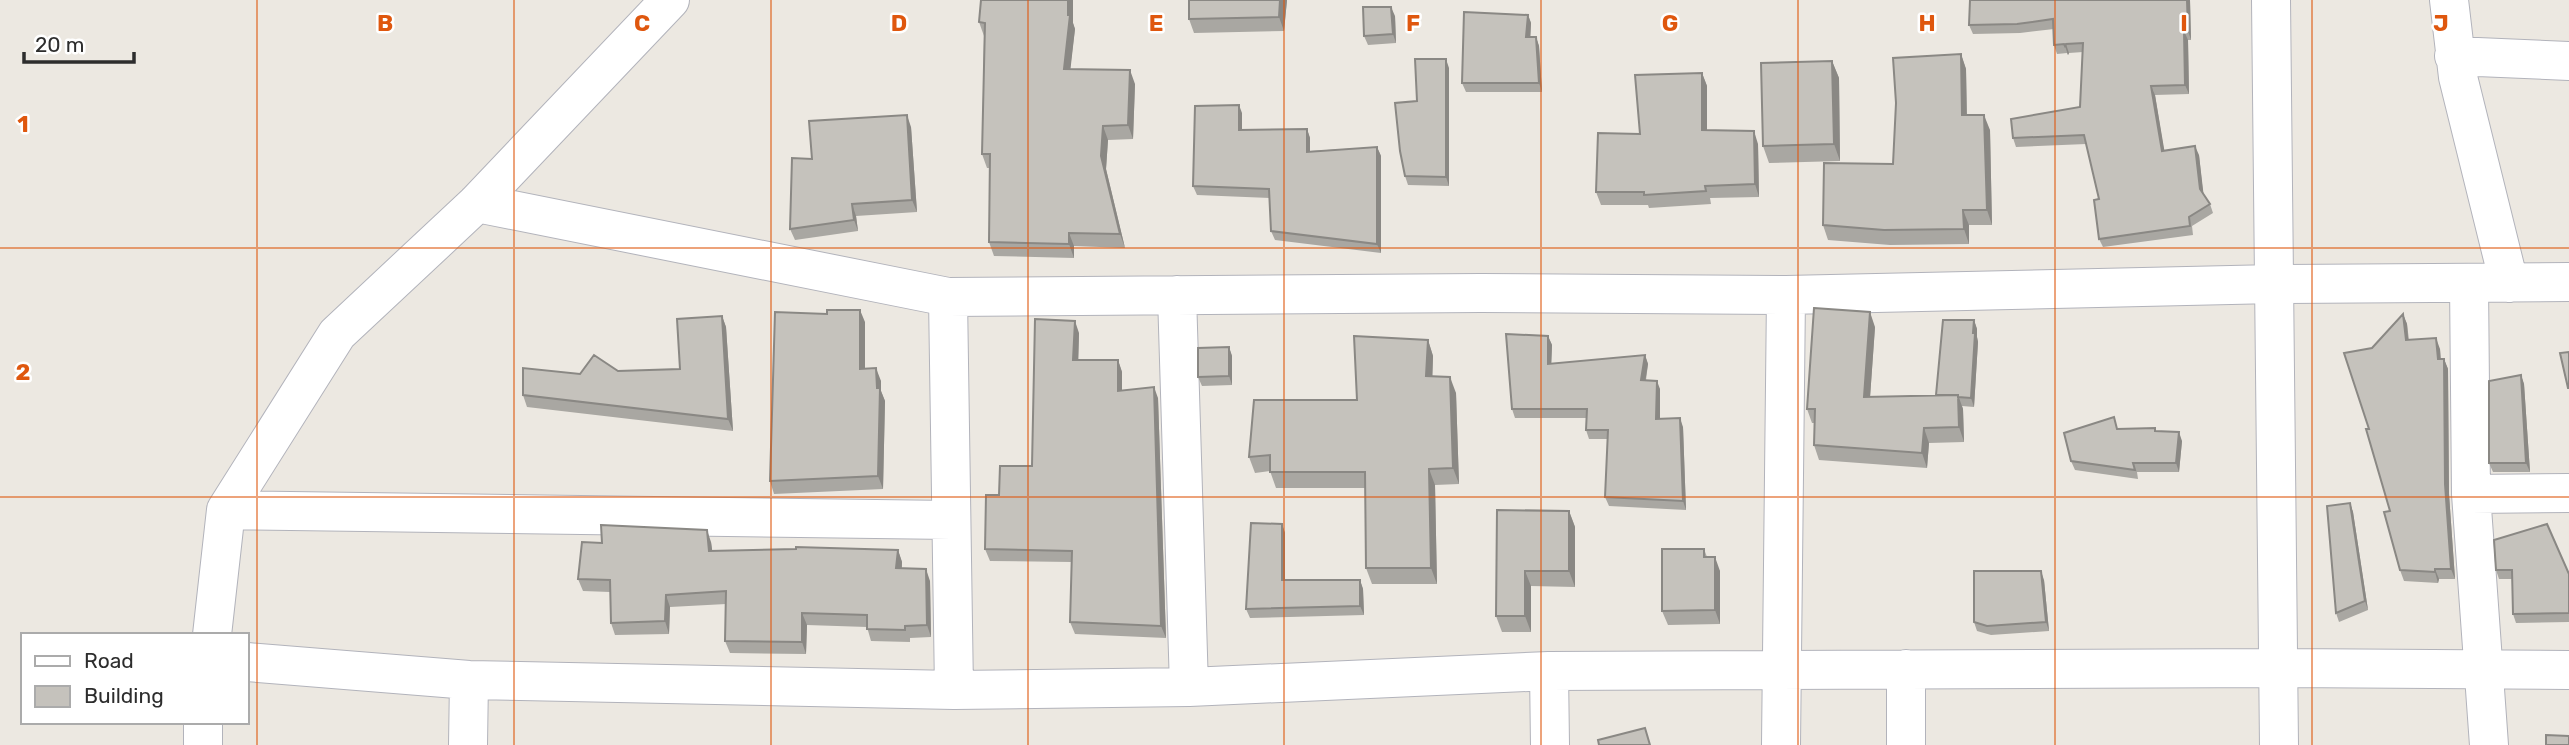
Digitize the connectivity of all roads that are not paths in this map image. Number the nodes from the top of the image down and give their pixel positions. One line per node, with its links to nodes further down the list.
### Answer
1 (670, 0): 6 (street)
2 (2271, 0): 10 (street)
3 (2449, 0): 4 (street)
4 (2454, 56): 5 (street); 9 (street)
5 (2569, 61)
6 (477, 203): 13 (street); 16 (street)
7 (2569, 282): 9 (street)
8 (2469, 283): 9 (street); 10 (street); 15 (street)
9 (2509, 283)
10 (2275, 284): 12 (street); 20 (street)
11 (1177, 295): 12 (street); 13 (street); 27 (street)
12 (1786, 295): 23 (street)
13 (948, 297): 17 (street)
14 (2569, 493): 15 (street)
15 (2471, 494): 22 (street)
16 (226, 510): 17 (street); 18 (street)
17 (951, 520): 28 (street)
18 (212, 633)
19 (248, 662): 26 (street)
20 (2278, 668): 21 (street); 22 (street); 35 (street)
21 (1906, 669): 23 (street); 34 (street)
22 (2485, 669): 24 (street); 36 (street)
23 (1781, 670): 25 (street); 33 (street)
24 (2569, 670)
25 (1549, 671): 27 (street); 32 (street)
26 (468, 680): 28 (street); 31 (street)
27 (1189, 687): 28 (street)
28 (954, 690)
29 (203, 724): 30 (street)
30 (202, 745)
31 (468, 745)
32 (1550, 745)
33 (1781, 745)
34 (1906, 745)
35 (2278, 745)
36 (2488, 745)

